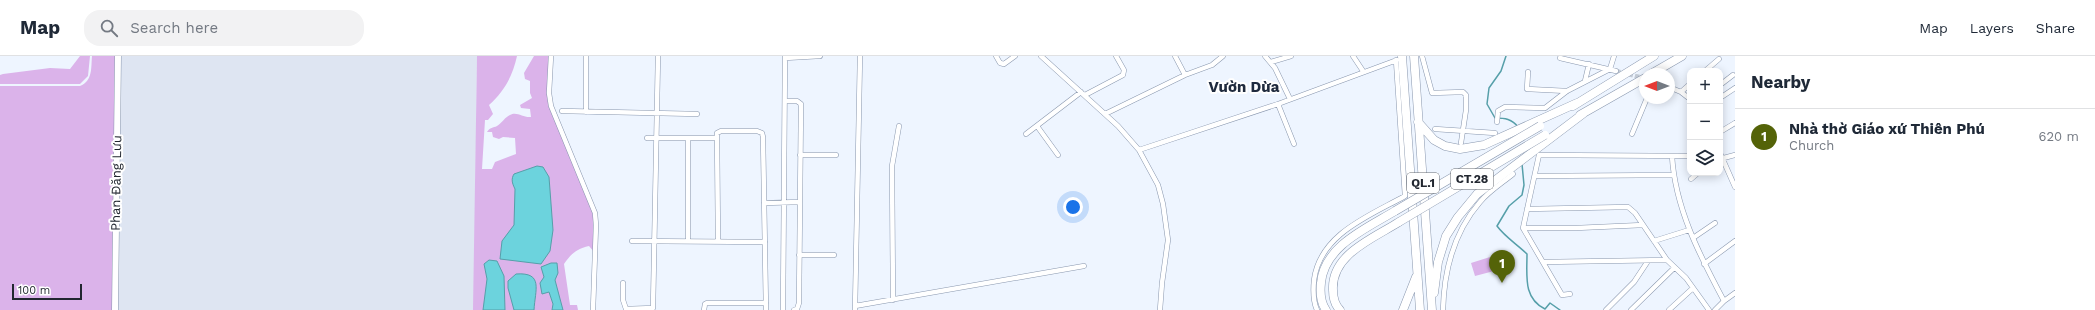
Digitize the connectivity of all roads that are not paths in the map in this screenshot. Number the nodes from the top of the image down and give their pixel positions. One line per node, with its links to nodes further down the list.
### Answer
1 (118, 56): 125 (street, Phan Đăng Lưu)
2 (551, 56): 126 (street)
3 (586, 56): 53 (street)
4 (658, 56): 54 (street)
5 (820, 56): 22 (street)
6 (860, 56): 124 (street)
7 (996, 56): 8 (street)
8 (1015, 56)
9 (1041, 56): 44 (street)
10 (1116, 56): 44 (street)
11 (1175, 56): 34 (street)
12 (1223, 56): 34 (street)
13 (1265, 56): 26 (street)
14 (1291, 56): 26 (street)
15 (1353, 56): 31 (street)
16 (1390, 56): 24 (street)
17 (1414, 56): 58 (highway, QL.1)
18 (1422, 56): 64 (street)
19 (1614, 56): 30 (street)
20 (1654, 56): 49 (highway, CT.28)
21 (1682, 56): 28 (highway)
22 (785, 57): 48 (street)
23 (1560, 58): 27 (street)
24 (1398, 59): 31 (street); 115 (highway, QL.1); 133 (street)
25 (1719, 59): 29 (street)
26 (1271, 62): 47 (street)
27 (1589, 64): 30 (street); 36 (street)
28 (1661, 68)
29 (1708, 68)
30 (1610, 69): 32 (street); 36 (street)
31 (1363, 71): 47 (street)
32 (1616, 71)
33 (1528, 72): 42 (street)
34 (1185, 75): 57 (street)
35 (1733, 75): 38 (street)
36 (1585, 81): 42 (street)
37 (1639, 81): 55 (highway, CT.28)
38 (1723, 82)
39 (1687, 87): 43 (street)
40 (1735, 88): 45 (street)
41 (1675, 90): 43 (street)
42 (1567, 91): 59 (street)
43 (1681, 92): 46 (street)
44 (1083, 94): 57 (street); 62 (street)
45 (1723, 96)
46 (1687, 97)
47 (1290, 99): 50 (street)
48 (785, 101): 78 (street); 92 (street)
49 (1577, 103): 58 (highway, CT.28); 134 (highway, CT.28, bridge)
50 (1278, 104): 74 (street); 75 (street)
51 (1644, 104): 68 (street)
52 (562, 111): 53 (street)
53 (586, 112): 54 (street)
54 (657, 113): 56 (street); 70 (street)
55 (1584, 113): 84 (highway, CT.28); 135 (highway, CT.28, bridge)
56 (697, 114)
57 (1105, 114): 75 (street)
58 (1418, 122): 120 (highway, QL.1)
59 (1497, 122)
60 (1735, 123): 65 (street)
61 (899, 126): 121 (street)
62 (1037, 126): 67 (street); 76 (street)
63 (1435, 129): 64 (street)
64 (1463, 130): 66 (street); 73 (street)
65 (1723, 130)
66 (1495, 133)
67 (1026, 134)
68 (1632, 134)
69 (647, 138): 70 (street)
70 (657, 138): 71 (street); 101 (street)
71 (688, 138): 72 (street); 102 (street)
72 (717, 138): 91 (street); 103 (street)
73 (1461, 143)
74 (1294, 144)
75 (1139, 150): 132 (street)
76 (1058, 154)
77 (1735, 154): 82 (street)
78 (800, 155): 79 (street); 93 (street)
79 (836, 155)
80 (1672, 156): 81 (street); 85 (street); 86 (street)
81 (1687, 156)
82 (1723, 158)
83 (1723, 162): 89 (street)
84 (1513, 170): 120 (highway, CT.28); 139 (street)
85 (1673, 175): 86 (street); 98 (street)
86 (1535, 176): 94 (street)
87 (1694, 176): 88 (street)
88 (1691, 178)
89 (1733, 178): 90 (street)
90 (1735, 187)
91 (764, 202): 92 (street); 106 (street)
92 (784, 202): 93 (street); 130 (street)
93 (800, 202): 107 (street)
94 (1527, 209): 96 (street); 97 (street)
95 (1715, 223): 99 (street)
96 (1643, 225): 97 (street); 104 (street)
97 (1523, 228): 111 (street)
98 (1689, 230): 99 (street); 104 (street)
99 (1693, 238): 112 (street)
100 (632, 241): 101 (street)
101 (655, 241): 102 (street); 127 (street)
102 (688, 241): 103 (street)
103 (718, 241): 106 (street)
104 (1654, 241): 109 (street)
105 (1735, 241): 112 (street)
106 (765, 242): 123 (street)
107 (799, 255): 108 (street); 131 (street)
108 (834, 255)
109 (1667, 260): 110 (street); 114 (street)
110 (1648, 261): 111 (street); 140 (street)
111 (1544, 262): 119 (street)
112 (1704, 264): 122 (street)
113 (1084, 266): 121 (street)
114 (1674, 268): 117 (street); 141 (street)
115 (1417, 272): 136 (highway); 137 (highway, QL.1)
116 (623, 283): 127 (street)
117 (1693, 288): 142 (street); 143 (street)
118 (1735, 293): 122 (street)
119 (1570, 294)
120 (1431, 299): 138 (highway, QL.1)
121 (893, 300): 124 (street)
122 (1724, 301): 144 (street)
123 (766, 303): 128 (street); 129 (street)
124 (855, 308)
125 (115, 310)
126 (593, 310)
127 (642, 310)
128 (704, 310)
129 (766, 310)
130 (783, 310)
131 (794, 310)
132 (1160, 310)
133 (1317, 310)
134 (1326, 310)
135 (1340, 310)
136 (1403, 310)
137 (1420, 310)
138 (1432, 310)
139 (1443, 310)
140 (1606, 310)
141 (1631, 310)
142 (1669, 310)
143 (1709, 310)
144 (1716, 310)

